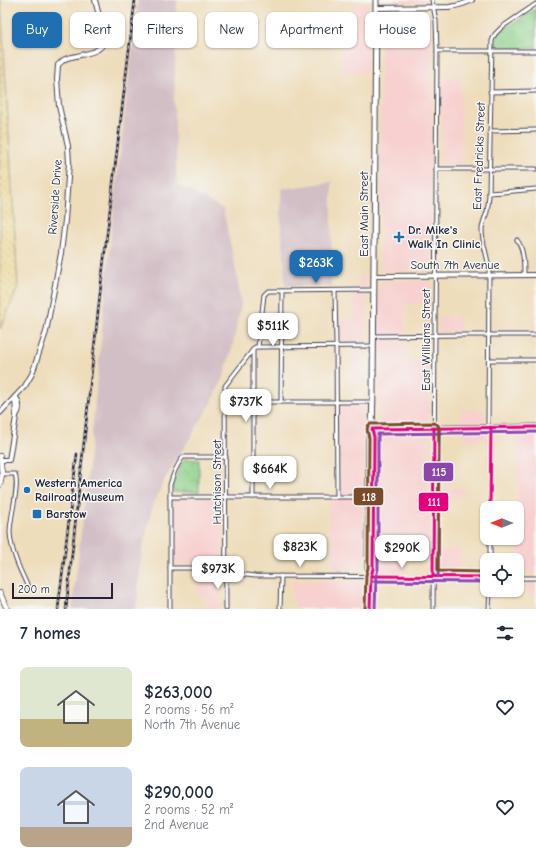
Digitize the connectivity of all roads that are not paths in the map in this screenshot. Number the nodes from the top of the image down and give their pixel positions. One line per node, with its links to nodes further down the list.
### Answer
1 (95, 0): 40 (street, Riverside Drive)
2 (376, 0): 7 (main road, East Main Street)
3 (432, 0): 6 (street, East Williams Street)
4 (472, 0): 6 (street)
5 (536, 4): 9 (street, East Fredricks Street)
6 (433, 7): 7 (street); 8 (street, East Williams Street)
7 (376, 8): 24 (main road, East Main Street)
8 (437, 51): 9 (street); 15 (street, East Williams Street)
9 (491, 51): 10 (street); 12 (street, East Fredricks Street)
10 (536, 51)
11 (536, 91): 12 (street)
12 (490, 92): 14 (street, East Fredricks Street)
13 (536, 130): 14 (street)
14 (490, 131): 16 (street, East Fredricks Street)
15 (436, 169): 16 (street); 25 (street, East Williams Street)
16 (489, 169): 17 (street); 19 (street, East Fredricks Street)
17 (536, 169)
18 (536, 189): 19 (street)
19 (489, 193): 21 (street, East Fredricks Street)
20 (518, 240): 22 (street)
21 (489, 275): 22 (street, South 7th Avenue); 25 (street, South 7th Avenue); 30 (street, East Fredricks Street)
22 (524, 275): 23 (street, South 7th Avenue)
23 (536, 275)
24 (374, 276): 25 (street, South 7th Avenue); 26 (main road, East Main Street)
25 (435, 276): 29 (street, East Williams Street)
26 (373, 290): 28 (street); 32 (main road, East Main Street)
27 (282, 291): 28 (street); 33 (street); 36 (street)
28 (335, 291): 34 (street)
29 (435, 335): 30 (street); 32 (street); 49 (street, East Williams Street)
30 (489, 335): 31 (street); 38 (street, East Fredricks Street)
31 (536, 335)
32 (373, 336): 35 (main road, East Main Street)
33 (281, 346): 34 (street); 36 (street); 43 (street)
34 (336, 346): 35 (street); 44 (street)
35 (373, 346): 45 (main road, East Main Street)
36 (258, 347): 37 (street, Hutchison Street)
37 (253, 350): 41 (street, Hutchison Street); 42 (street)
38 (489, 360): 39 (street); 47 (street, East Fredricks Street)
39 (536, 360)
40 (15, 396): 46 (street); 52 (street)
41 (226, 402): 42 (street); 51 (street, Hutchison Street)
42 (253, 402): 43 (street); 57 (street)
43 (281, 402): 44 (street)
44 (336, 402): 45 (street); 58 (street)
45 (372, 402): 50 (main road, East Main Street)
46 (0, 413)
47 (489, 427): 48 (main road); 49 (main road); 60 (street, East Fredricks Street)
48 (536, 427)
49 (434, 428): 50 (main road); 65 (street, East Williams Street)
50 (372, 429): 59 (main road, East Main Street); 64 (main road, East Main Street)
51 (226, 457): 55 (street); 56 (street, Hutchison Street)
52 (0, 458): 53 (main road)
53 (2, 474): 54 (main road); 69 (street)
54 (0, 485)
55 (170, 497): 56 (street); 61 (street)
56 (225, 497): 57 (street); 62 (street, Hutchison Street)
57 (253, 497): 58 (street)
58 (337, 497): 59 (street)
59 (369, 497): 64 (main road, East Main Street)
60 (490, 501)
61 (170, 568): 62 (street); 73 (street)
62 (225, 570): 63 (street); 74 (street, Hutchison Street)
63 (281, 576): 64 (street); 75 (street)
64 (371, 576): 65 (street); 76 (main road, East Main Street)
65 (433, 576): 66 (street); 77 (street, East Williams Street)
66 (480, 577)
67 (524, 578): 68 (street)
68 (536, 578)
69 (28, 587)
70 (0, 593): 72 (main road)
71 (490, 597): 78 (street)
72 (7, 609)
73 (170, 609)
74 (226, 609)
75 (280, 609)
76 (370, 609)
77 (432, 609)
78 (490, 609)

